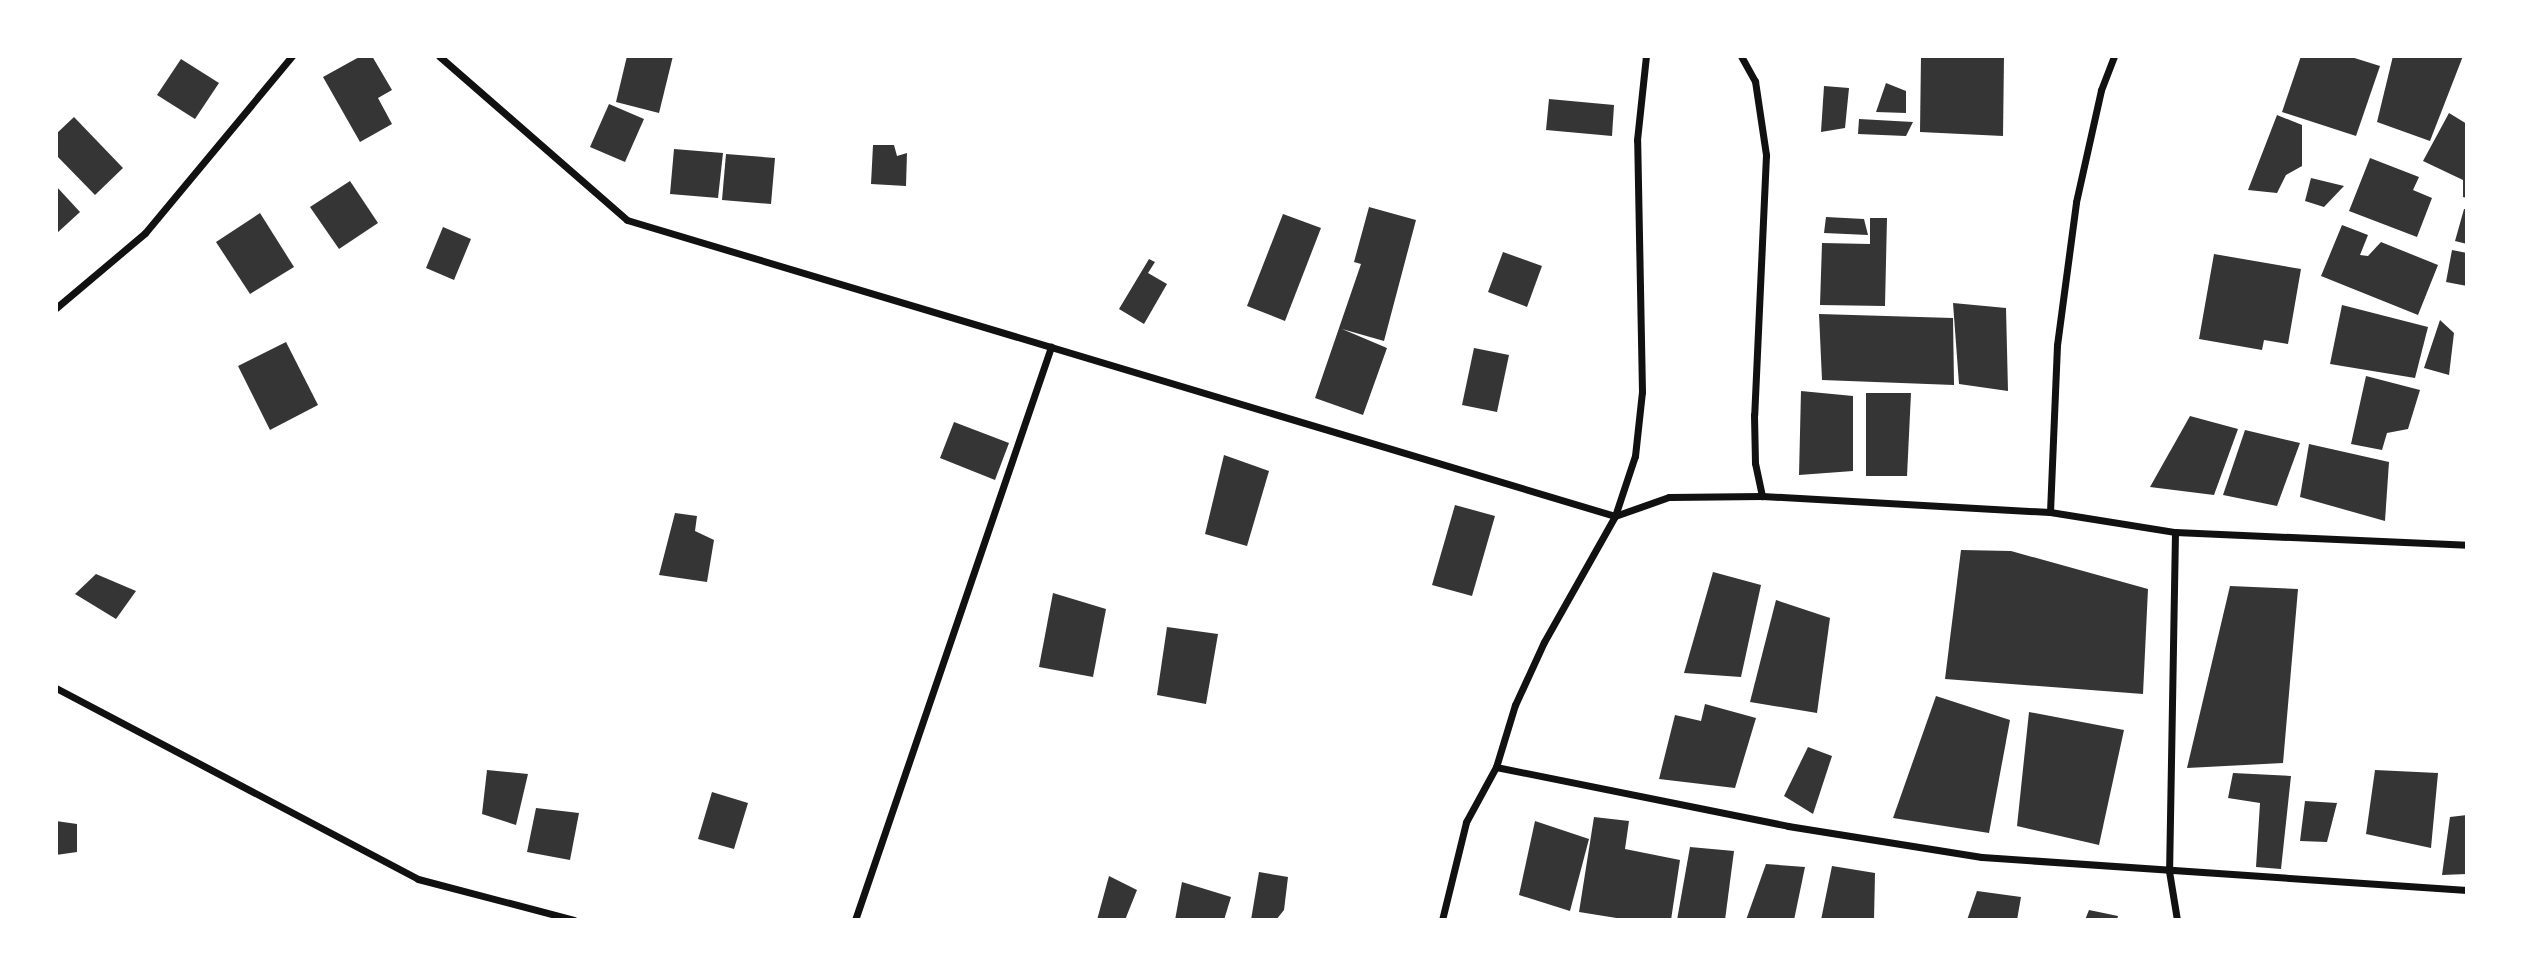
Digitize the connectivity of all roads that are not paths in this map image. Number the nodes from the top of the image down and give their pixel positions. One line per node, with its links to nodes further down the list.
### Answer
1 (292, 56): 6 (street)
2 (439, 56): 7 (street)
3 (1646, 56): 10 (street)
4 (1741, 56): 8 (street)
5 (2114, 56): 9 (street)
6 (56, 308)
7 (1051, 347): 10 (street); 18 (street)
8 (1762, 496): 9 (street); 10 (street)
9 (2050, 512): 11 (street)
10 (1615, 516): 14 (street)
11 (2175, 532): 12 (street); 15 (street)
12 (2467, 545)
13 (56, 688): 17 (street)
14 (1496, 767): 15 (street); 19 (street)
15 (2169, 871): 16 (street); 20 (street)
16 (2467, 890)
17 (574, 920)
18 (855, 920)
19 (1442, 920)
20 (2177, 920)

